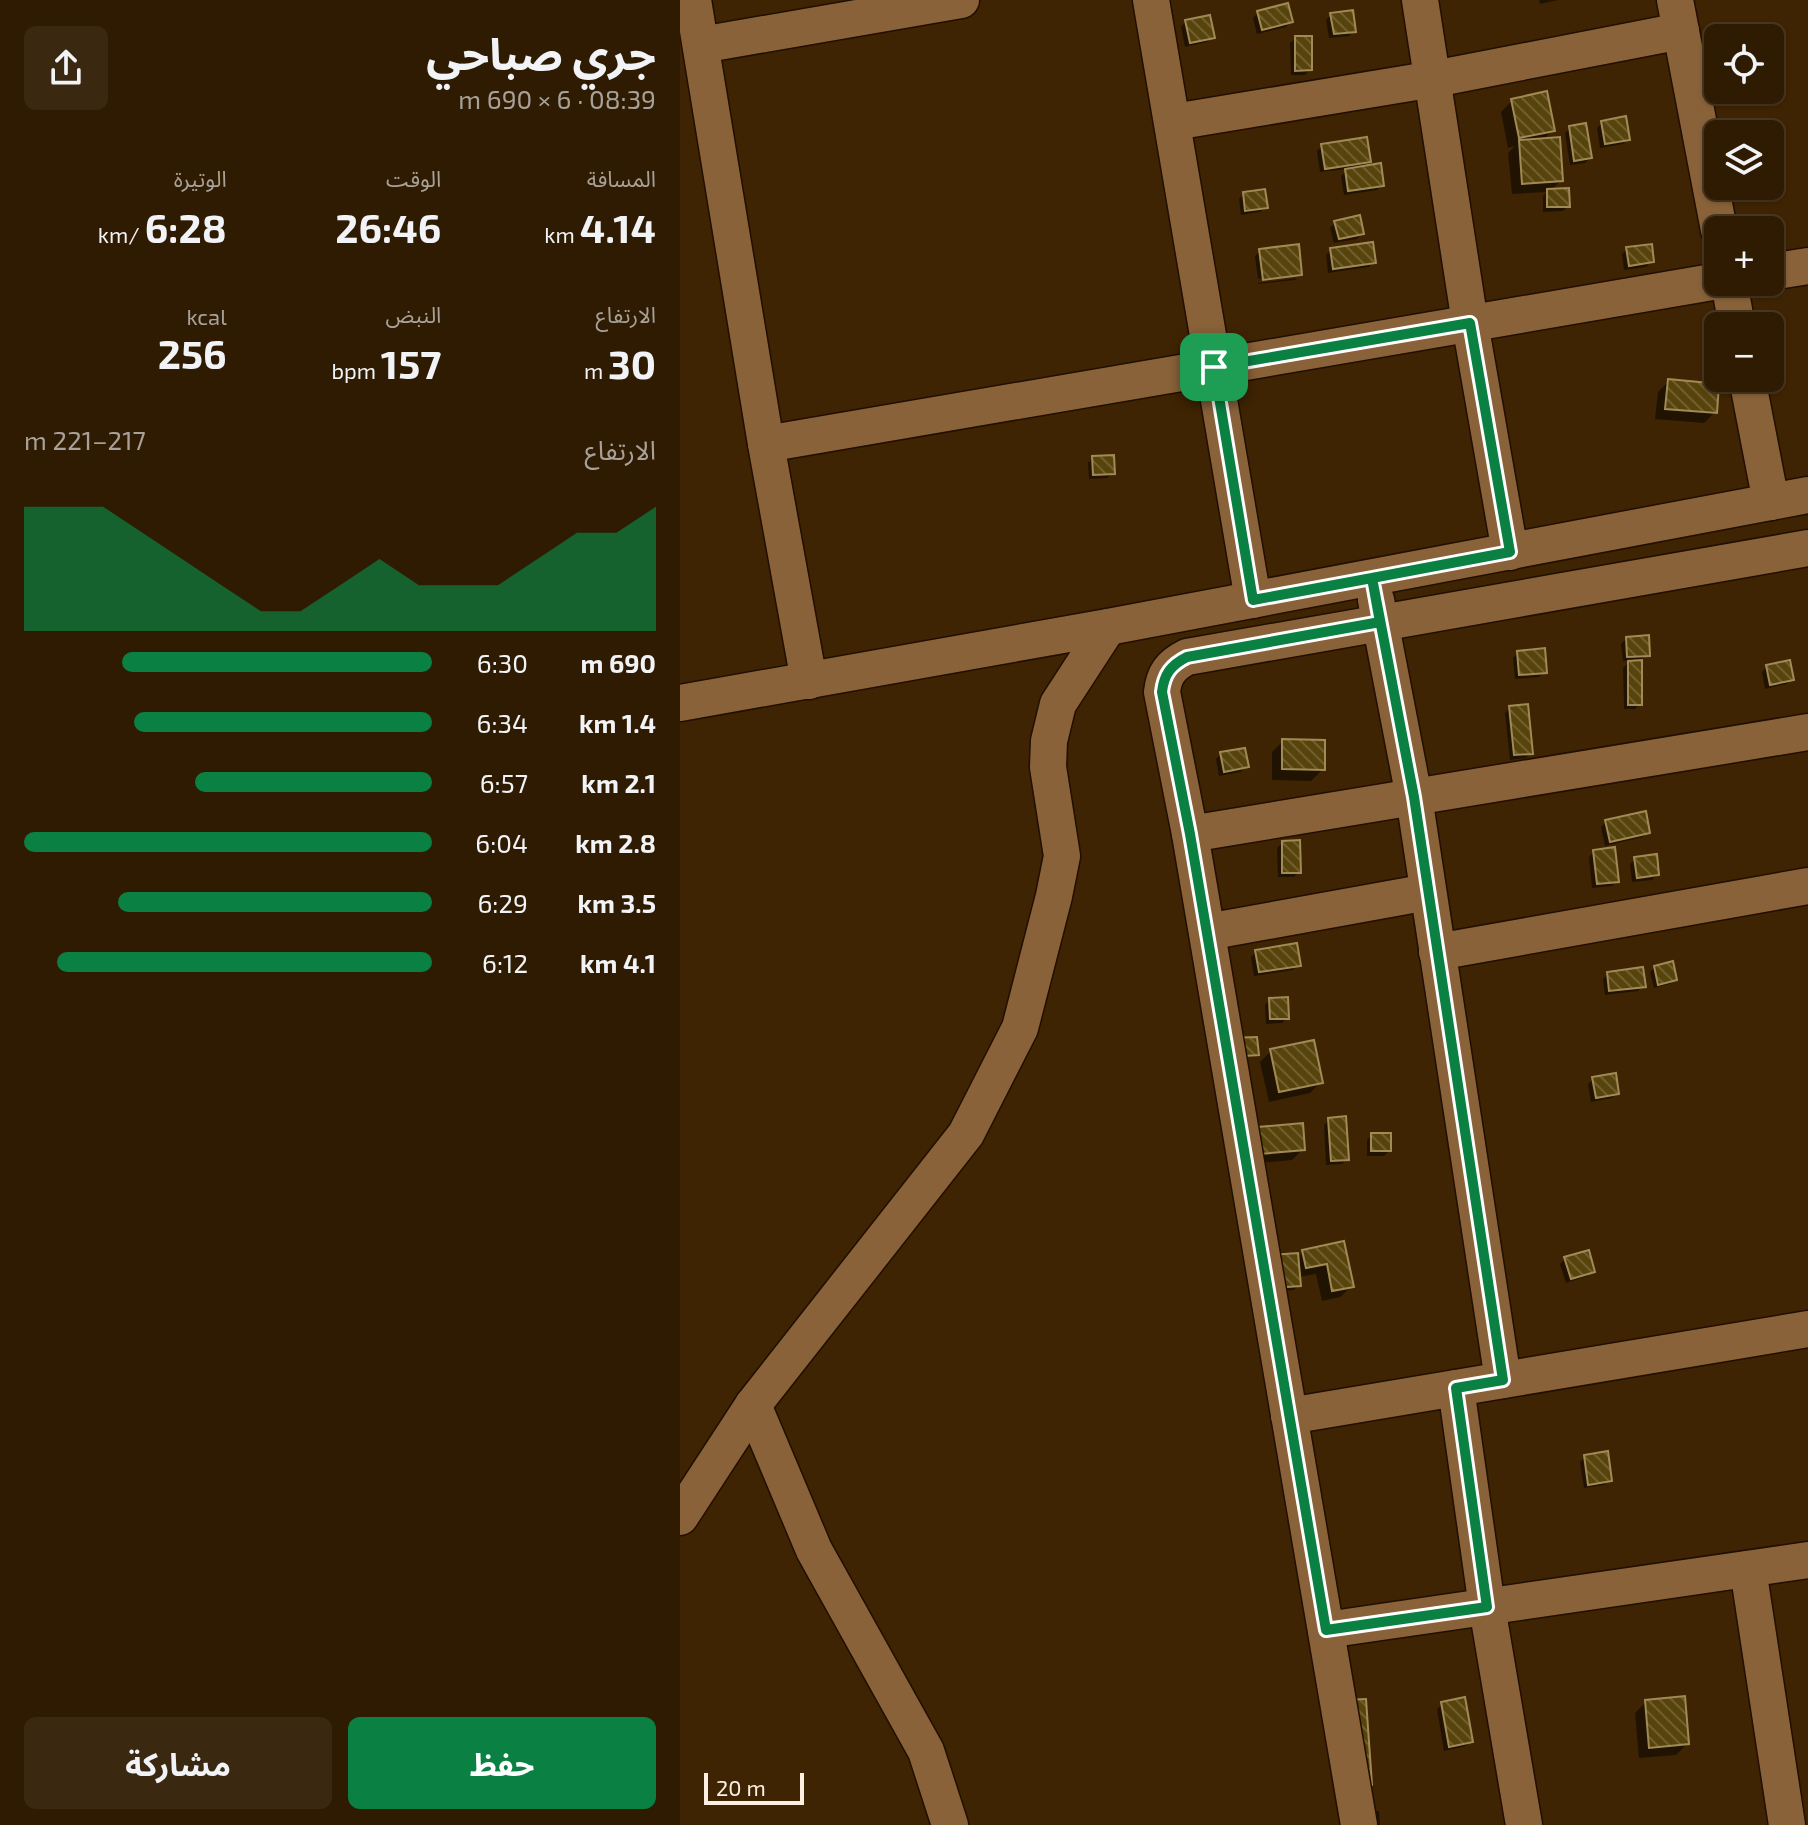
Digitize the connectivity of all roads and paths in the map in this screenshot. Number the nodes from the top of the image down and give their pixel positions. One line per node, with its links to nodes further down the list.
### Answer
1 (693, 0): 6 (street)
2 (961, 0): 6 (street)
3 (1151, 0): 8 (street)
4 (1420, 0): 7 (street)
5 (1678, 16): 7 (street); 9 (street)
6 (701, 45): 16 (street)
7 (1434, 79): 8 (street); 13 (street)
8 (1174, 122): 14 (street)
9 (1716, 216)
10 (1808, 266): 11 (street)
11 (1784, 270)
12 (1704, 283): 13 (street)
13 (1470, 323): 14 (street); 20 (street)
14 (1214, 367): 16 (street); 22 (street)
15 (1750, 392): 18 (street)
16 (766, 444): 25 (street)
17 (1808, 495): 18 (street)
18 (1771, 502): 20 (street)
19 (1808, 548): 23 (street)
20 (1510, 552): 21 (street)
21 (1372, 578): 22 (street); 23 (street)
22 (1253, 600): 24 (street)
23 (1380, 622): 28 (street); 29 (street)
24 (1108, 627): 25 (street); 37 (street)
25 (809, 681): 26 (street)
26 (680, 703)
27 (1808, 732): 28 (street)
28 (1414, 797): 29 (street); 31 (street)
29 (1190, 834): 32 (street)
30 (1808, 886): 33 (street)
31 (1428, 892): 32 (street); 33 (street)
32 (1207, 932): 38 (street)
33 (1437, 952): 35 (street)
34 (1808, 1329): 35 (street)
35 (1503, 1380): 36 (street)
36 (1456, 1388): 38 (street); 42 (street)
37 (753, 1405): 39 (street); 44 (street)
38 (1289, 1416): 43 (street)
39 (680, 1517)
40 (1808, 1560): 41 (street)
41 (1748, 1569): 42 (street); 47 (street)
42 (1487, 1607): 43 (street); 46 (street)
43 (1326, 1630): 45 (street)
44 (950, 1825)
45 (1359, 1825)
46 (1524, 1825)
47 (1787, 1825)

